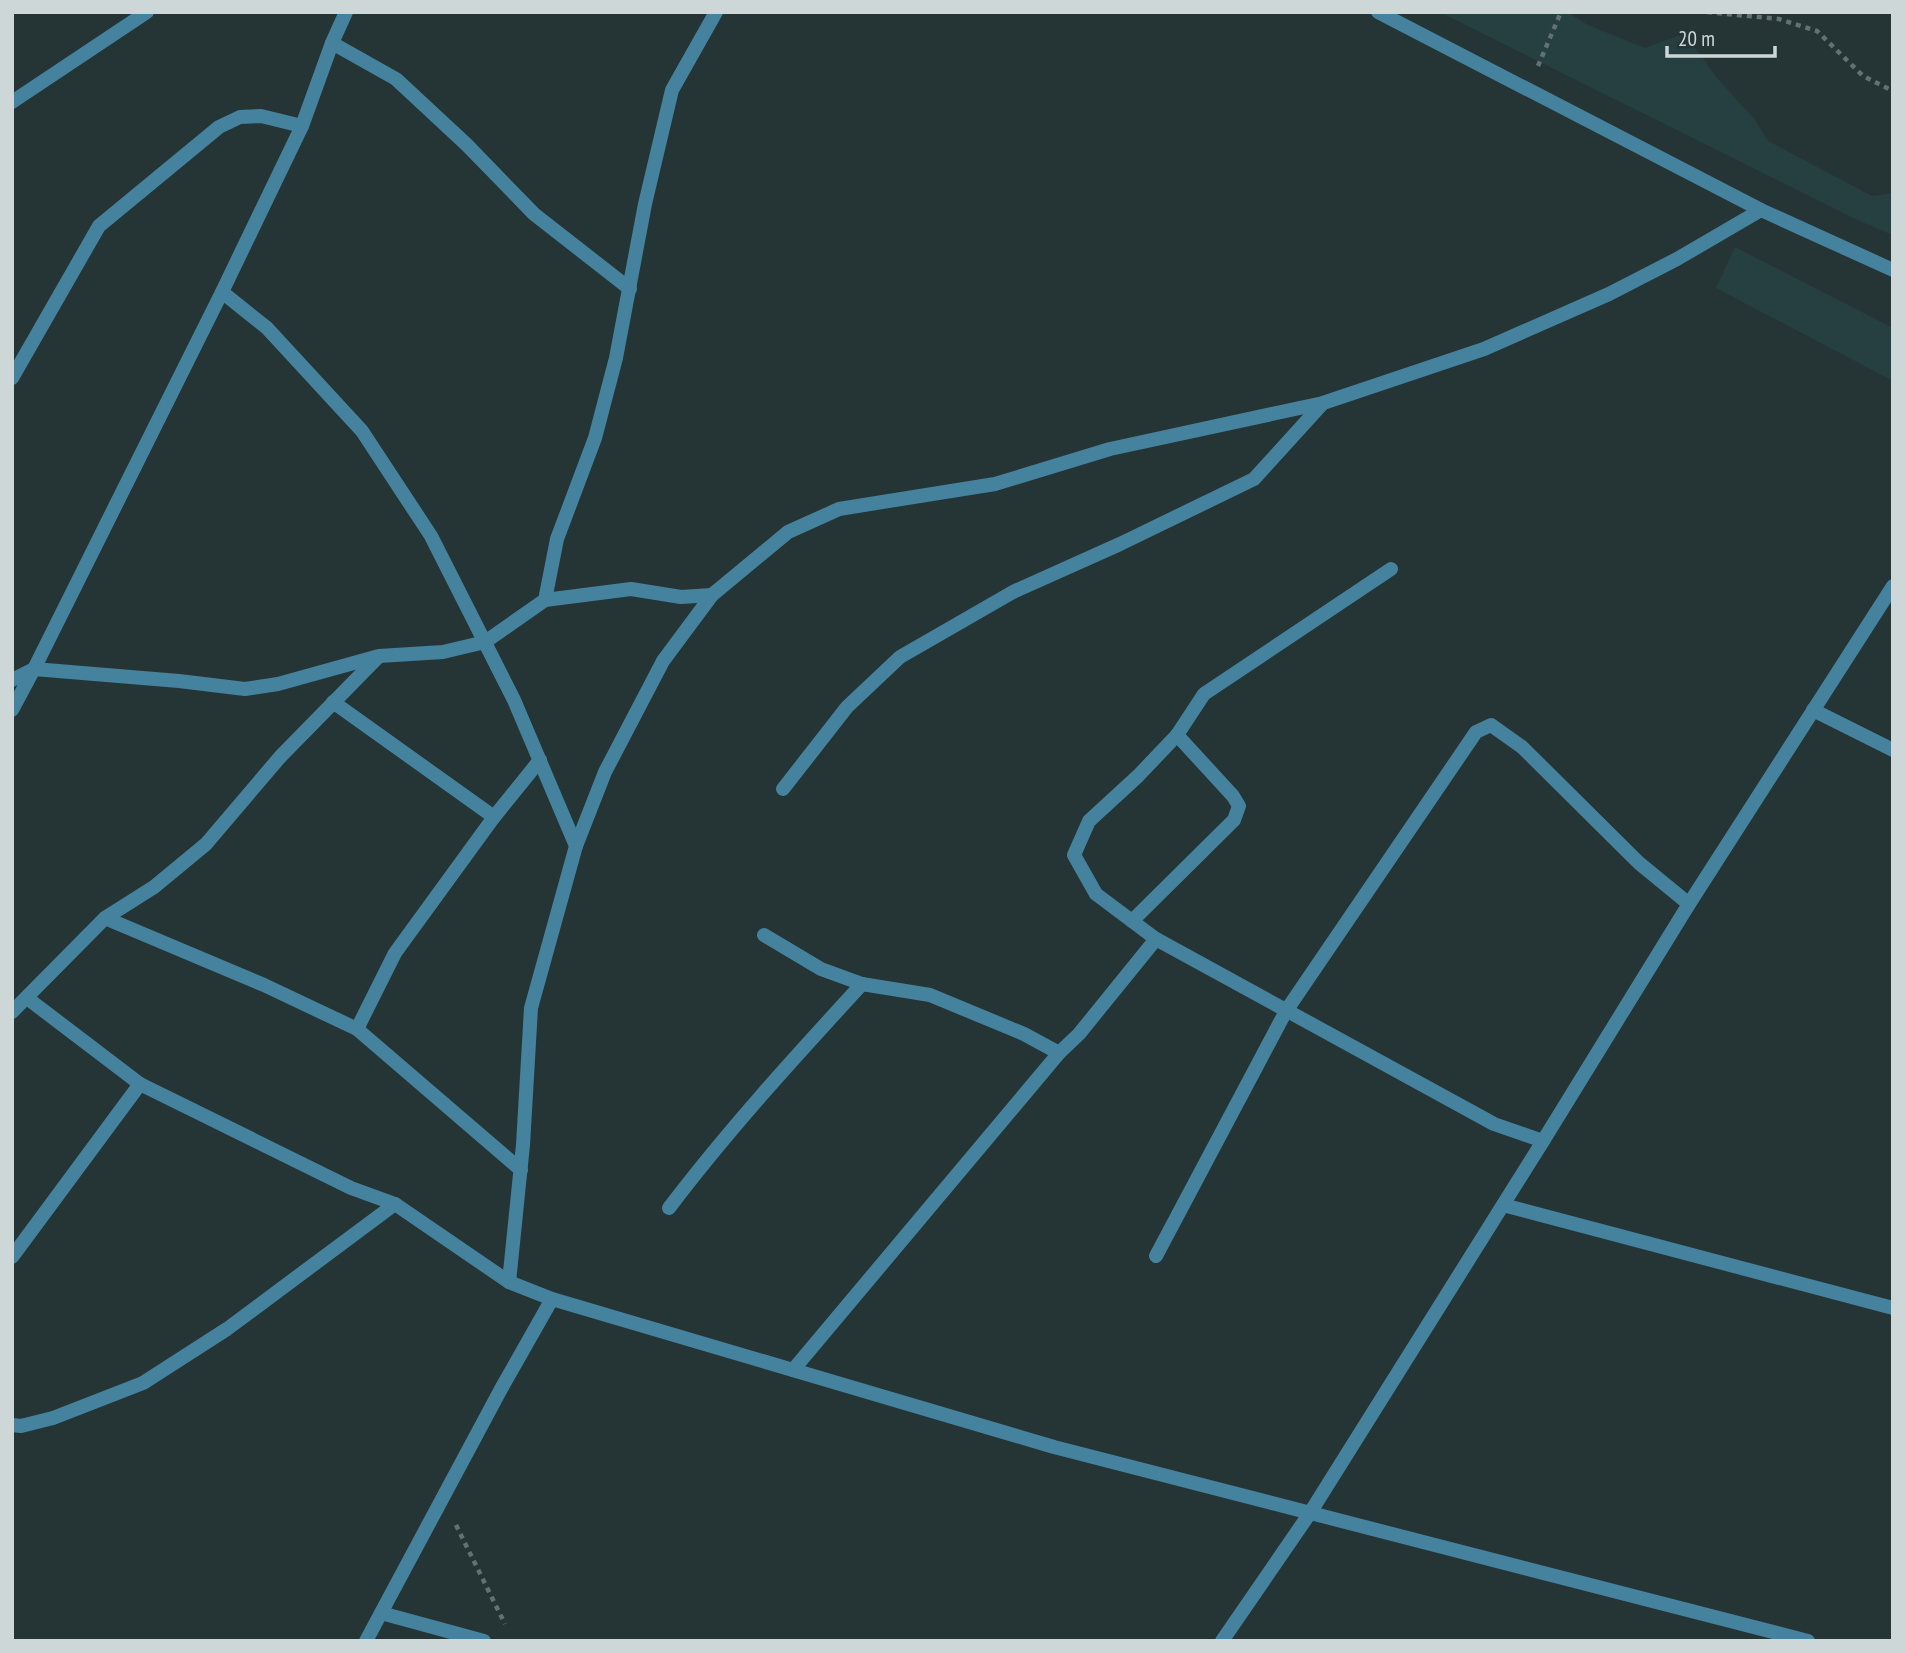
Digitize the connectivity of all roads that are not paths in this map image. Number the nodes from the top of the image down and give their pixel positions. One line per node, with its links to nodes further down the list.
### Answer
1 (148, 12): 6 (street)
2 (716, 12): 10 (street)
3 (1378, 12): 8 (street)
4 (342, 14): 5 (street)
5 (332, 43): 7 (street); 10 (street)
6 (12, 102)
7 (302, 126): 11 (street); 12 (street)
8 (1761, 209): 9 (street); 13 (street)
9 (1893, 270)
10 (630, 289): 17 (street)
11 (222, 292): 18 (street); 20 (street)
12 (12, 378)
13 (1323, 403): 16 (street); 28 (street)
14 (1391, 569): 25 (street)
15 (1893, 586): 24 (street)
16 (712, 595): 17 (street); 30 (street)
17 (545, 600): 18 (street)
18 (485, 642): 19 (street); 27 (street)
19 (379, 656): 20 (street); 22 (street)
20 (34, 669): 21 (street); 23 (street)
21 (12, 680)
22 (333, 702): 29 (street); 32 (street)
23 (12, 710)
24 (1813, 710): 26 (street); 31 (street)
25 (1177, 735): 33 (street); 33 (street)
26 (1893, 750)
27 (540, 760): 29 (street); 30 (street)
28 (783, 789)
29 (494, 817): 40 (street)
30 (576, 846): 44 (street)
31 (1689, 904): 38 (street); 43 (street)
32 (105, 918): 37 (street); 40 (street)
33 (1132, 921): 35 (street)
34 (764, 935): 36 (street)
35 (1156, 939): 38 (street); 41 (street)
36 (862, 984): 41 (street); 47 (street)
37 (27, 998): 39 (street); 42 (street)
38 (1286, 1011): 43 (street); 48 (street)
39 (12, 1012)
40 (357, 1029): 44 (street)
41 (1059, 1053): 53 (street)
42 (140, 1084): 45 (street); 49 (street)
43 (1543, 1141): 46 (street)
44 (521, 1170): 50 (street)
45 (395, 1204): 50 (street); 54 (street)
46 (1503, 1205): 52 (street); 55 (street)
47 (669, 1208)
48 (1156, 1256)
49 (12, 1257)
50 (509, 1282): 51 (street)
51 (552, 1299): 53 (street); 56 (street)
52 (1893, 1308)
53 (793, 1370): 55 (street)
54 (12, 1424)
55 (1310, 1513): 59 (street); 60 (street)
56 (381, 1613): 57 (street); 58 (street)
57 (366, 1641)
58 (484, 1641)
59 (1222, 1641)
60 (1808, 1641)

